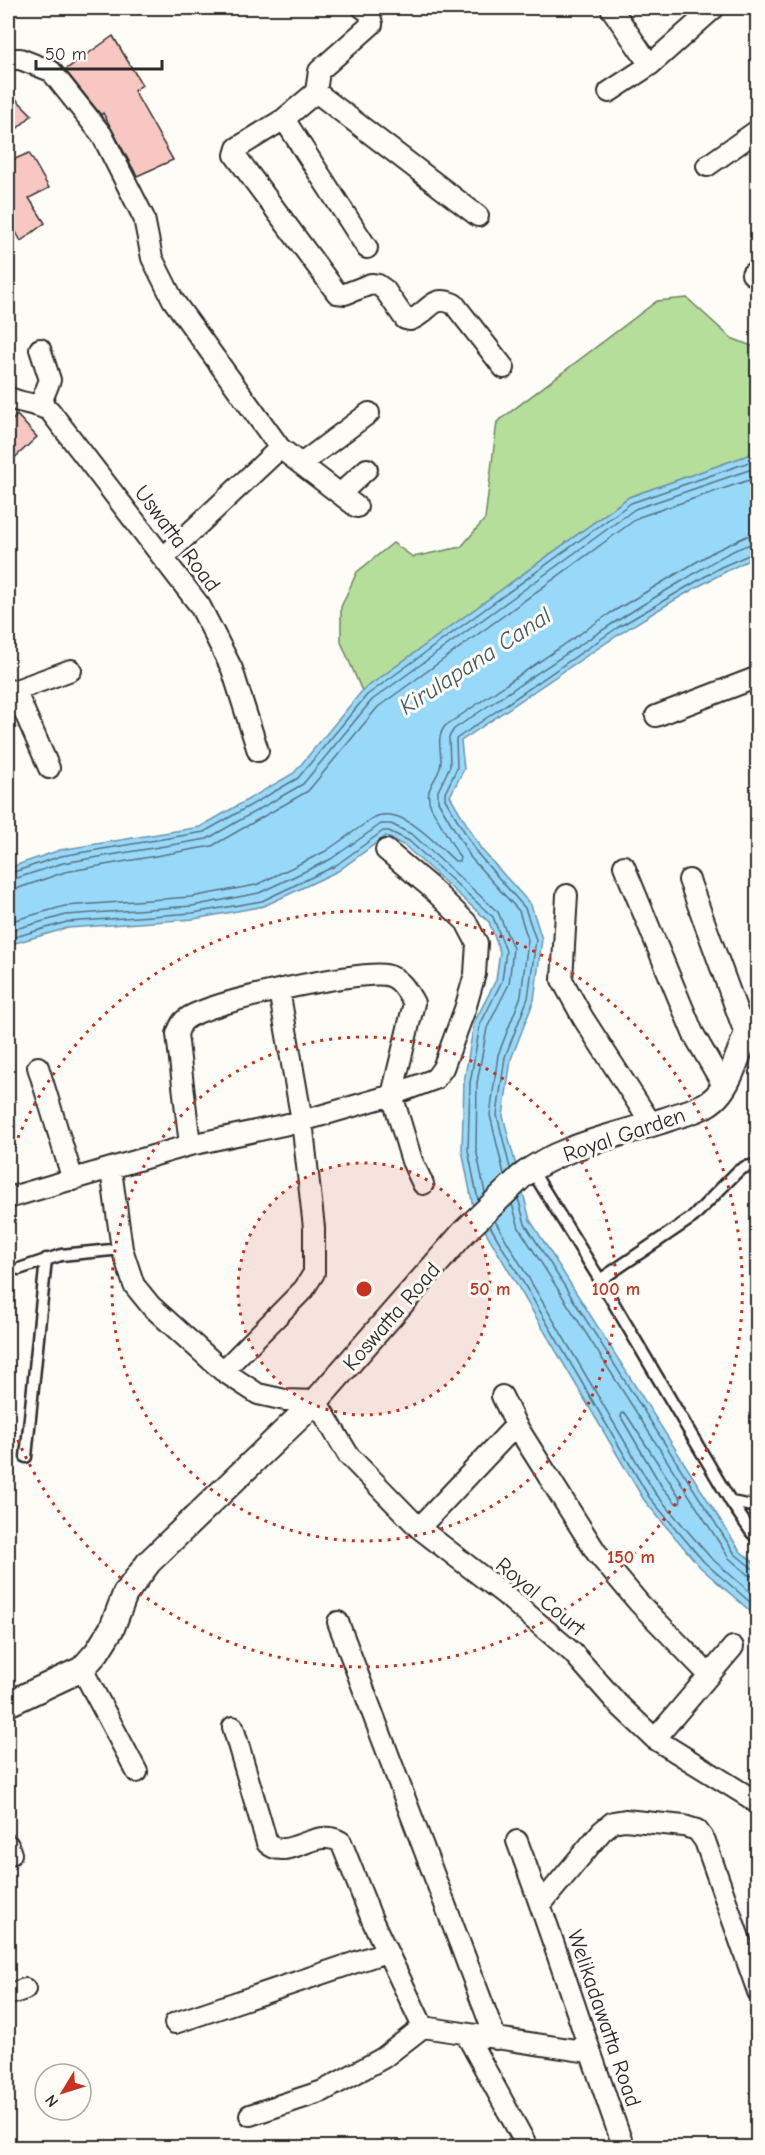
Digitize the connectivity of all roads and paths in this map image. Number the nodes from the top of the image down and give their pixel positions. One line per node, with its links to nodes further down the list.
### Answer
1 (363, 8): 6 (street)
2 (611, 8): 5 (street)
3 (714, 8): 5 (street)
4 (8, 59): 18 (street)
5 (650, 64): 7 (street)
6 (316, 92): 8 (street); 11 (street)
7 (609, 92)
8 (284, 119): 12 (street); 14 (street)
9 (758, 130): 10 (street)
10 (707, 166)
11 (478, 216)
12 (367, 248)
13 (40, 349): 16 (street)
14 (504, 368)
15 (8, 397): 16 (street)
16 (40, 405): 23 (street, Uswatta Road)
17 (369, 413): 19 (street)
18 (280, 448): 19 (street); 23 (street)
19 (301, 464): 21 (street)
20 (367, 469): 21 (street)
21 (340, 494): 22 (street)
22 (357, 507)
23 (164, 558): 28 (street, Uswatta Road)
24 (71, 670): 26 (street)
25 (758, 677): 27 (street)
26 (11, 692): 29 (street)
27 (656, 716)
28 (258, 751)
29 (49, 768)
30 (386, 850): 38 (street)
31 (624, 866): 37 (street)
32 (689, 880): 35 (street)
33 (567, 895): 40 (street)
34 (279, 990): 38 (street); 39 (street); 41 (street)
35 (752, 1027): 37 (street, Royal Garden)
36 (38, 1067): 45 (street)
37 (724, 1088): 40 (street, Royal Garden)
38 (392, 1095): 39 (street); 46 (street)
39 (302, 1121): 41 (street); 53 (street)
40 (652, 1125): 44 (street, Royal Garden)
41 (190, 1145): 43 (street)
42 (758, 1166): 52 (lane)
43 (111, 1170): 45 (street); 49 (street)
44 (526, 1173): 48 (street, Royal Garden); 52 (lane)
45 (73, 1180): 47 (street)
46 (423, 1184)
47 (8, 1198)
48 (465, 1231): 55 (street, Koswatta Road)
49 (122, 1249): 50 (lane); 53 (street)
50 (46, 1259): 51 (lane); 57 (lane)
51 (20, 1269)
52 (600, 1280): 58 (lane)
53 (223, 1371): 55 (street)
54 (502, 1396): 56 (street)
55 (316, 1401): 60 (street, Royal Court); 64 (street, Koswatta Road)
56 (516, 1425): 60 (street); 65 (street)
57 (26, 1457)
58 (731, 1502): 59 (lane); 61 (lane)
59 (758, 1507)
60 (419, 1528): 68 (street, Royal Court)
61 (758, 1538)
62 (338, 1622): 78 (street)
63 (733, 1647): 65 (street)
64 (82, 1669): 66 (street); 69 (street)
65 (709, 1674): 68 (street)
66 (8, 1704)
67 (233, 1727): 73 (street)
68 (655, 1739): 70 (street, Royal Court)
69 (137, 1772)
70 (755, 1796)
71 (517, 1841): 72 (street, Welikadawatta Road)
72 (541, 1904): 74 (street); 79 (street, Welikadawatta Road)
73 (386, 1952): 75 (street); 76 (street)
74 (758, 1992)
75 (175, 2023)
76 (423, 2027): 77 (street); 80 (street)
77 (466, 2034): 78 (street); 81 (street)
78 (496, 2039): 79 (street)
79 (589, 2052): 82 (street, Welikadawatta Road)
80 (250, 2115)
81 (528, 2148)
82 (624, 2148)

